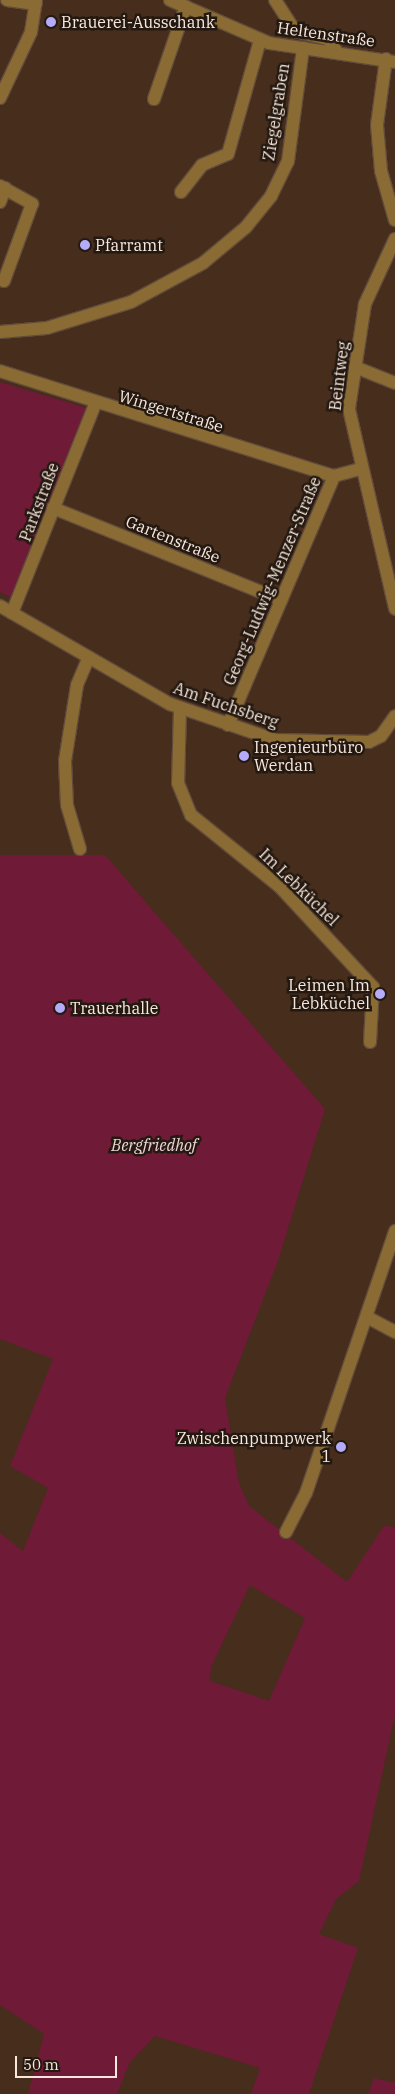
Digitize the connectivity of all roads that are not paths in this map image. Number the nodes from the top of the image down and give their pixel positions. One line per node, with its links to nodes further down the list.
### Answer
1 (7, 0): 4 (street)
2 (170, 0): 5 (street, Heltenstraße)
3 (274, 0): 8 (street)
4 (36, 2): 10 (street)
5 (186, 6): 6 (street, Heltenstraße); 11 (street)
6 (260, 40): 7 (street, Heltenstraße); 13 (street)
7 (303, 48): 8 (street, Heltenstraße); 18 (street, Ziegelgraben)
8 (337, 52): 9 (street, Heltenstraße)
9 (391, 61): 15 (street)
10 (0, 98)
11 (154, 99)
12 (3, 187): 14 (street); 17 (street)
13 (182, 192)
14 (0, 202)
15 (395, 220)
16 (394, 243): 19 (street, Beintweg)
17 (4, 281)
18 (0, 332)
19 (355, 367): 21 (street); 23 (street, Beintweg)
20 (0, 372): 22 (street, Wingertstraße)
21 (395, 383)
22 (95, 404): 24 (street, Wingertstraße); 25 (street, Parkstraße)
23 (361, 469): 24 (street, Georg-Ludwig-Menzer-Straße); 28 (street, Beintweg)
24 (334, 476): 26 (street, Georg-Ludwig-Menzer-Straße)
25 (53, 508): 26 (street, Gartenstraße); 29 (street, Parkstraße)
26 (280, 600): 33 (street, Georg-Ludwig-Menzer-Straße)
27 (0, 606): 29 (street, Am Fuchsberg)
28 (395, 609)
29 (12, 612): 30 (street, Am Fuchsberg)
30 (90, 657): 31 (street, Am Fuchsberg); 34 (street)
31 (180, 709): 33 (street, Am Fuchsberg); 35 (street, Im Lebküchel)
32 (395, 716): 33 (street, Am Fuchsberg)
33 (228, 724)
34 (80, 849)
35 (370, 1042)
36 (395, 1231): 37 (street)
37 (367, 1317): 38 (street); 39 (street)
38 (395, 1332)
39 (286, 1532)

